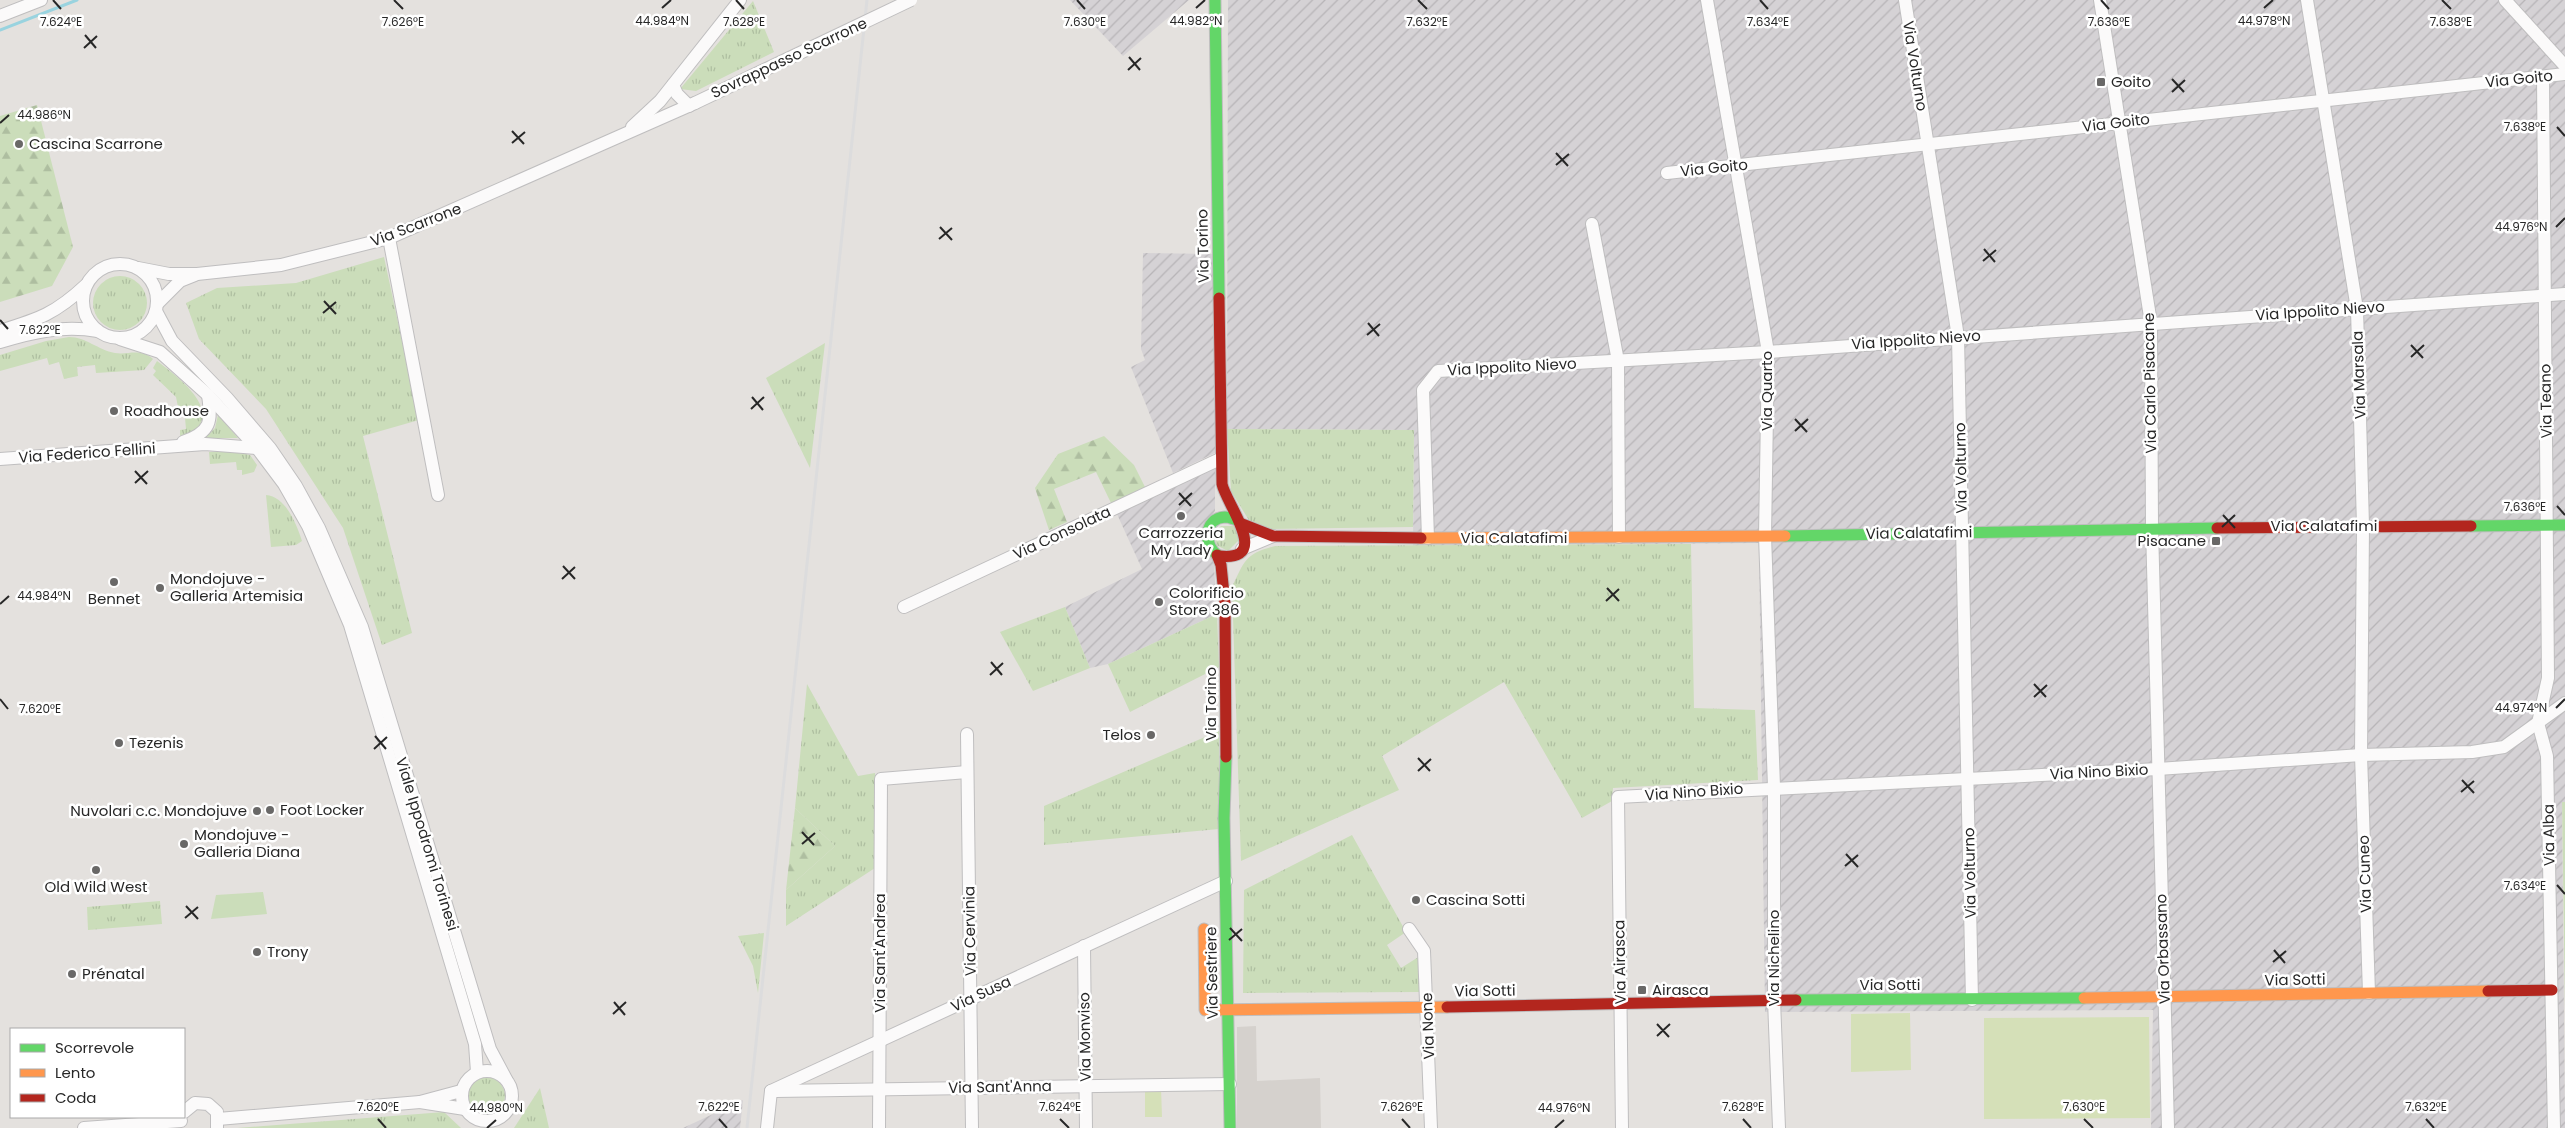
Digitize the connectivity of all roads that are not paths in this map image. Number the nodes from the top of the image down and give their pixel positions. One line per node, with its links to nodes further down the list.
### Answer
1 (40, 0): 11 (street)
2 (740, 0): 15 (street, Via Scarrone)
3 (911, 0): 17 (street, Sovrappasso Scarrone, bridge)
4 (1215, 0): 43 (street, Via Torino)
5 (1707, 0): 21 (street, Via Quarto)
6 (1905, 0): 20 (street, Via Volturno)
7 (2100, 0): 18 (street, Via Carlo Pisacane)
8 (2307, 0): 16 (street, Via Marsala)
9 (2505, 0): 12 (street)
10 (0, 10): 11 (street)
11 (0, 16)
12 (2565, 66)
13 (2565, 74): 14 (street, Via Goito)
14 (2543, 77): 16 (street, Via Goito); 29 (street, Via Teano)
15 (673, 85): 17 (street); 19 (street, Via Scarrone)
16 (2323, 100): 18 (street, Via Goito); 31 (street, Via Marsala)
17 (692, 104): 19 (street, Via Scarrone)
18 (2119, 123): 20 (street, Via Goito); 32 (street, Via Carlo Pisacane)
19 (622, 135): 24 (street, Via Scarrone)
20 (1928, 145): 21 (street, Via Goito); 35 (street, Via Volturno)
21 (1736, 166): 22 (street, Via Goito); 38 (street, Via Quarto)
22 (1668, 173)
23 (1592, 224): 39 (street)
24 (389, 238): 26 (street, Via Scarrone); 46 (street)
25 (138, 268): 26 (street, Via Scarrone); 27 (street); 30 (street)
26 (197, 274): 30 (street, Via Scarrone)
27 (88, 283): 33 (street); 34 (street)
28 (2565, 294): 29 (street, Via Ippolito Nievo)
29 (2544, 295): 31 (street, Via Ippolito Nievo); 49 (street, Via Teano)
30 (157, 307): 36 (street); 87 (street, Viale Ippodromi Torinesi)
31 (2357, 309): 32 (street, Via Ippolito Nievo); 51 (street, Via Marsala)
32 (2151, 323): 35 (street, Via Ippolito Nievo); 52 (street, Via Carlo Pisacane)
33 (0, 331)
34 (98, 331): 36 (street); 37 (street)
35 (1958, 337): 38 (street, Via Ippolito Nievo); 53 (street, Via Volturno)
36 (120, 338): 40 (street, Viale Ippodromi Torinesi)
37 (0, 342)
38 (1768, 352): 39 (street, Via Ippolito Nievo); 55 (street, Via Quarto)
39 (1618, 361): 56 (street); 57 (street, Via Ippolito Nievo)
40 (208, 395): 41 (street, Via Federico Fellini); 42 (street, Viale Ippodromi Torinesi)
41 (173, 446): 42 (street, Via Federico Fellini); 44 (street, Via Federico Fellini)
42 (257, 448): 86 (street, Viale Ippodromi Torinesi)
43 (1220, 458): 45 (street, Via Torino); 61 (street, Via Consolata)
44 (0, 459)
45 (1224, 492): 47 (street, Via Torino); 48 (street, Via Torino)
46 (438, 495)
47 (1213, 522): 48 (street); 59 (street, Via Torino)
48 (1240, 522): 54 (street, Via Calatafimi); 58 (street, Via Torino)
49 (2548, 525): 50 (street, Via Calatafimi); 51 (street, Via Calatafimi); 63 (street, Via Teano)
50 (2565, 525)
51 (2363, 526): 52 (street, Via Calatafimi); 65 (street, Via Marsala)
52 (2152, 528): 53 (street, Via Calatafimi); 66 (street, Via Carlo Pisacane)
53 (1963, 532): 55 (street, Via Calatafimi); 68 (street, Via Volturno)
54 (1272, 536): 57 (street, Via Calatafimi); 58 (street, Via Calatafimi)
55 (1765, 536): 56 (street, Via Calatafimi); 69 (street, Via Quarto)
56 (1618, 537): 57 (street, Via Calatafimi)
57 (1428, 538)
58 (1240, 552): 59 (street); 60 (street, Via Torino)
59 (1217, 555): 60 (street, Via Torino)
60 (1225, 590): 71 (street, Via Torino)
61 (904, 607)
62 (2565, 703): 63 (street, Via Nino Bixio)
63 (2538, 723): 65 (street, Via Nino Bixio); 76 (street, Via Alba)
64 (967, 734): 67 (street, Via Cervinia)
65 (2361, 754): 66 (street, Via Nino Bixio); 77 (street, Via Cuneo)
66 (2158, 769): 68 (street, Via Nino Bixio); 78 (street, Via Orbassano)
67 (967, 772): 79 (street, Via Cervinia); 85 (street, Via Sant'Andrea)
68 (1968, 778): 69 (street, Via Nino Bixio); 81 (street, Via Volturno)
69 (1774, 787): 70 (street, Via Nino Bixio); 80 (street, Via Nichelino)
70 (1618, 797): 82 (street, Via Airasca)
71 (1224, 818): 72 (street, Via Sestriere)
72 (1226, 881): 75 (street, Via Susa); 84 (street, Via Sestriere)
73 (1409, 929): 83 (street, Via None)
74 (1204, 930): 84 (street, Via Sotti)
75 (1084, 946): 79 (street, Via Susa); 89 (street, Via Monviso)
76 (2552, 990): 77 (street, Via Sotti); 112 (street, Via Alba)
77 (2369, 993): 78 (street, Via Sotti)
78 (2164, 997): 81 (street, Via Sotti); 111 (street, Via Orbassano)
79 (970, 998): 85 (street, Via Susa); 90 (street, Via Cervinia)
80 (1774, 1000): 81 (street, Via Sotti); 82 (street, Via Sotti); 110 (street, Via Nichelino)
81 (1972, 1000)
82 (1620, 1004): 83 (street, Via Sotti); 109 (street, Via Airasca)
83 (1428, 1007): 84 (street, Via Sotti); 108 (street, Via None)
84 (1228, 1010): 88 (street, Via Sestriere)
85 (879, 1040): 91 (street, Via Sant'Andrea); 93 (street, Via Susa)
86 (477, 1072): 87 (street); 92 (street)
87 (506, 1079): 97 (street)
88 (1230, 1084): 89 (street, Via Sant'Anna); 107 (street, Via Sestriere)
89 (1086, 1086): 90 (street, Via Sant'Anna); 106 (street, Via Monviso)
90 (972, 1088): 91 (street, Via Sant'Anna); 105 (street, Via Cervinia)
91 (879, 1089): 93 (street, Via Sant'Anna); 104 (street, Via Sant'Andrea)
92 (462, 1091): 94 (street); 95 (street)
93 (771, 1091): 103 (street)
94 (420, 1102): 95 (street); 99 (street)
95 (465, 1109): 100 (street)
96 (185, 1114): 99 (street)
97 (504, 1114): 100 (street); 102 (street)
98 (182, 1119): 101 (street)
99 (217, 1123)
100 (480, 1124)
101 (84, 1128)
102 (503, 1128)
103 (767, 1128)
104 (879, 1128)
105 (972, 1128)
106 (1086, 1128)
107 (1230, 1128)
108 (1431, 1128)
109 (1622, 1128)
110 (1779, 1128)
111 (2168, 1128)
112 (2554, 1128)

